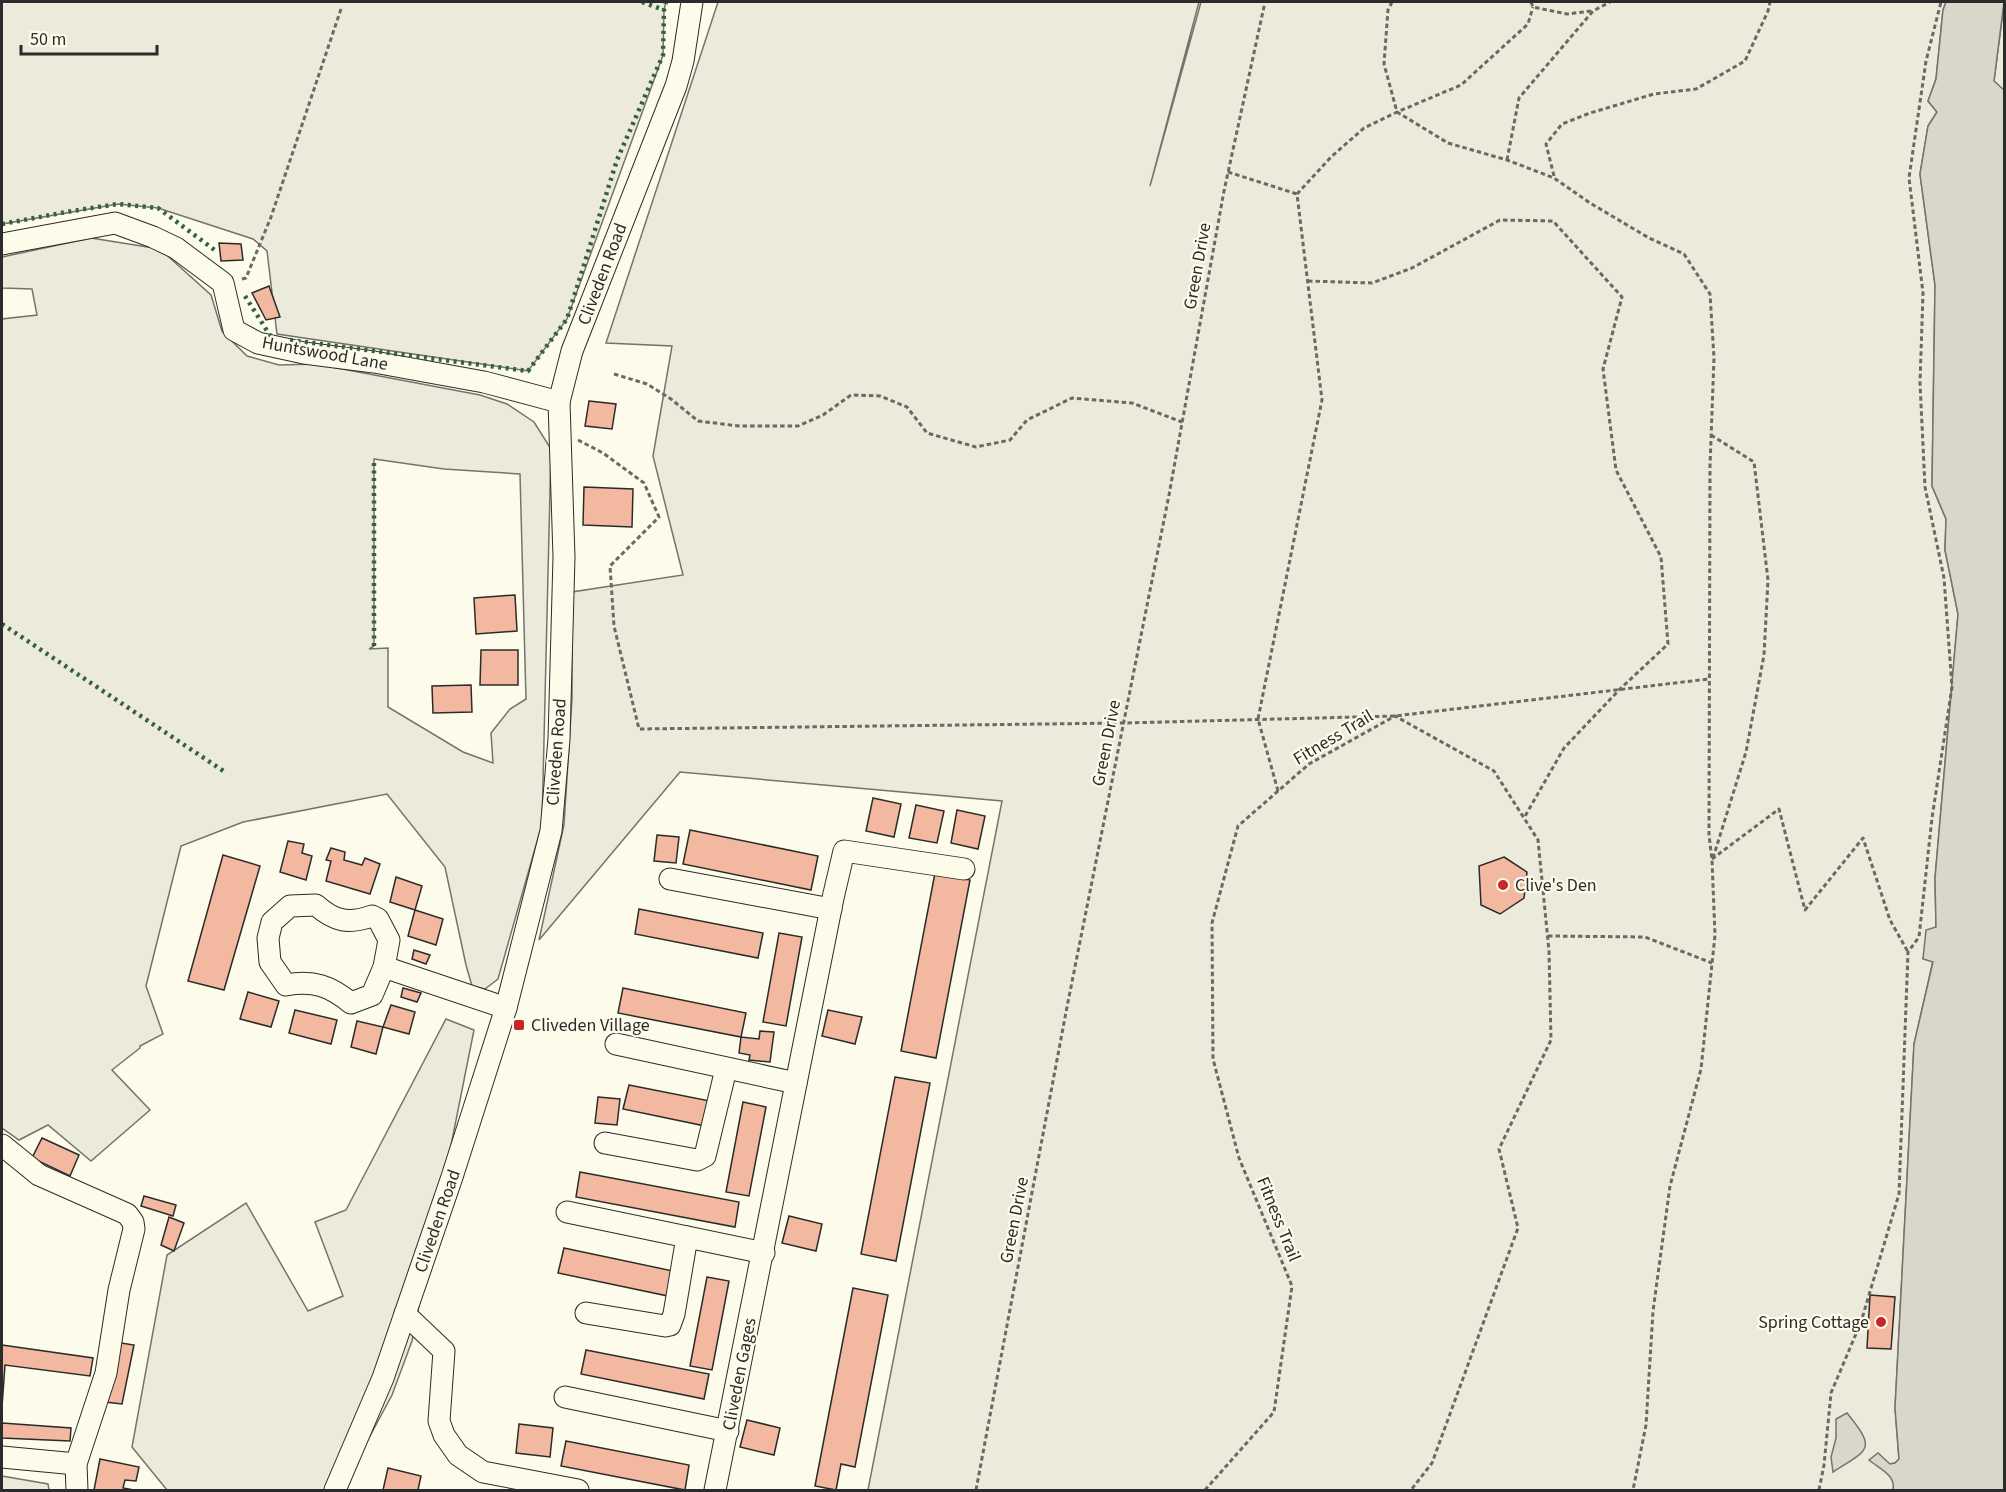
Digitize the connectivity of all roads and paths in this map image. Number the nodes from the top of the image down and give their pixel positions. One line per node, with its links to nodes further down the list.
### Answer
1 (692, 2): 20 (street, Cliveden Road)
2 (1265, 2): 13 (path, Green Drive)
3 (1392, 2): 11 (path)
4 (1531, 2): 8 (path)
5 (1610, 2): 10 (path)
6 (1770, 2): 14 (path)
7 (1941, 2): 36 (path)
8 (1533, 7): 10 (path); 11 (path)
9 (341, 9): 18 (path)
10 (1593, 11): 12 (path)
11 (1396, 112): 12 (path); 15 (path)
12 (1507, 160): 14 (path)
13 (1228, 172): 15 (path); 21 (path, Green Drive)
14 (1554, 178): 23 (path)
15 (1297, 194): 17 (path)
16 (2, 244): 18 (street)
17 (1308, 281): 25 (path); 27 (path)
18 (223, 283): 20 (street, Huntswood Lane)
19 (614, 374): 21 (path)
20 (559, 402): 22 (street, Cliveden Road)
21 (1182, 422): 28 (path, Green Drive)
22 (558, 429): 28 (path); 39 (street, Cliveden Road)
23 (1711, 435): 24 (path); 31 (path)
24 (1708, 679): 25 (path); 31 (path)
25 (1620, 689): 26 (path); 30 (path)
26 (1395, 716): 27 (path); 29 (path, Fitness Trail); 30 (path, Fitness Trail)
27 (1258, 719): 28 (path); 29 (path)
28 (1124, 723): 58 (path, Green Drive)
29 (1278, 791): 59 (path, Fitness Trail)
30 (1524, 818): 35 (path, Fitness Trail)
31 (1712, 860): 36 (path); 37 (path)
32 (964, 869): 34 (street, Cliveden Gages)
33 (670, 879): 34 (street)
34 (831, 909): 42 (street, Cliveden Gages)
35 (1547, 936): 37 (path); 60 (path, Fitness Trail)
36 (1908, 952): 62 (path)
37 (1712, 963): 61 (path)
38 (384, 967): 38 (street); 39 (street)
39 (506, 1008): 49 (street, Cliveden Road)
40 (616, 1044): 41 (street)
41 (726, 1069): 42 (street); 43 (street)
42 (796, 1083): 47 (street, Cliveden Gages)
43 (605, 1143)
44 (2, 1145): 53 (street)
45 (567, 1212): 46 (street)
46 (687, 1237): 47 (street); 48 (street)
47 (763, 1255): 51 (street, Cliveden Gages)
48 (586, 1313)
49 (405, 1314): 55 (street, Cliveden Road); 56 (street)
50 (565, 1397): 51 (street)
51 (728, 1431): 57 (street, Cliveden Gages)
52 (2, 1456): 53 (street)
53 (76, 1464): 54 (street)
54 (77, 1491)
55 (335, 1491)
56 (578, 1491)
57 (715, 1491)
58 (976, 1491)
59 (1205, 1491)
60 (1411, 1491)
61 (1634, 1491)
62 (1819, 1491)

